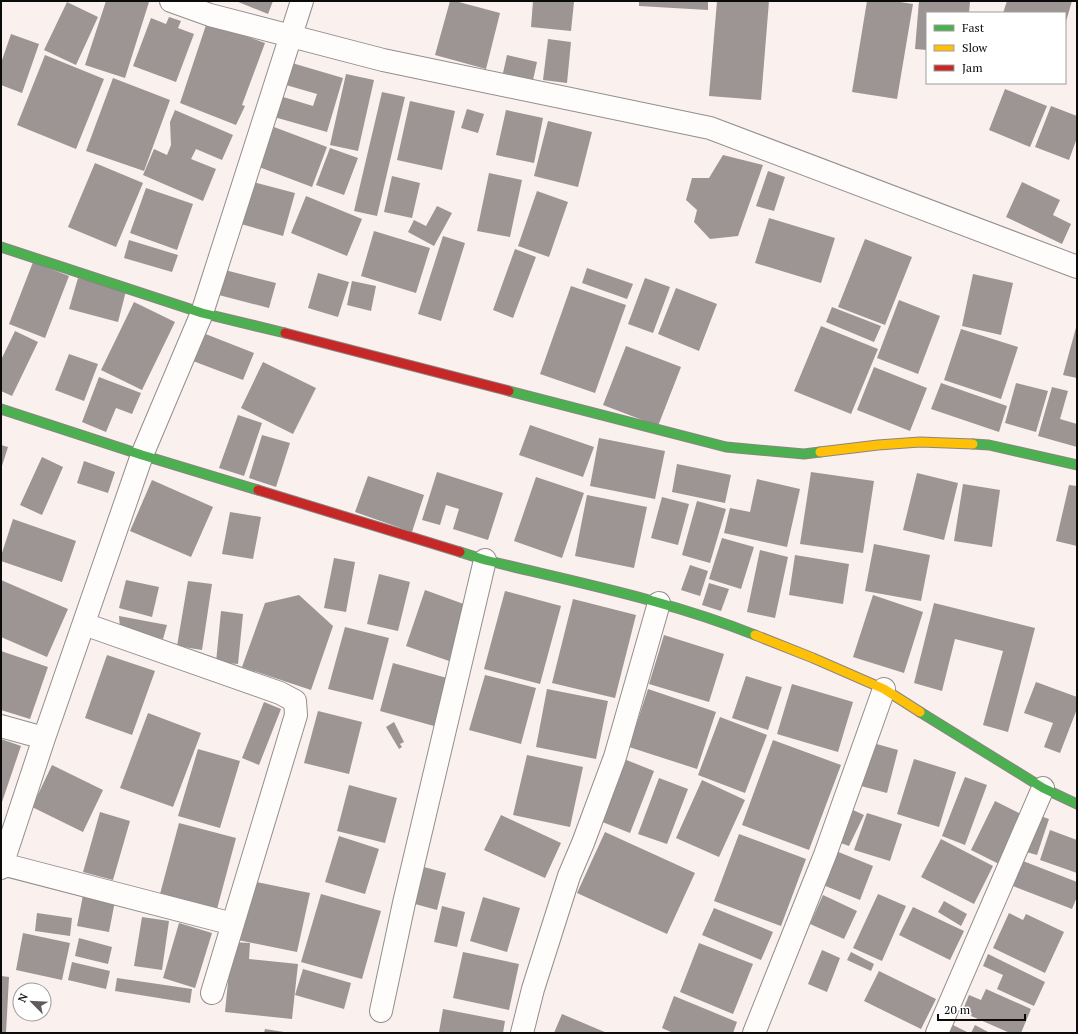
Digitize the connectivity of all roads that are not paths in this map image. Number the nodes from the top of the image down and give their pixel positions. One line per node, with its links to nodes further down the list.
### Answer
1 (171, 1): 3 (street)
2 (302, 1): 3 (street)
3 (291, 36): 5 (street); 6 (street)
4 (1, 247): 6 (street)
5 (1077, 267)
6 (202, 313): 8 (street); 9 (street)
7 (1, 409): 8 (street)
8 (142, 455): 10 (street); 12 (street)
9 (1077, 465)
10 (485, 560): 11 (street); 21 (street)
11 (660, 602): 13 (street); 22 (street)
12 (84, 624): 15 (street); 19 (street)
13 (884, 689): 16 (street); 23 (street)
14 (1, 726): 15 (street)
15 (44, 738): 18 (street)
16 (1043, 788): 17 (street); 24 (street)
17 (1077, 804)
18 (2, 866): 19 (street)
19 (233, 924): 20 (street)
20 (212, 993)
21 (382, 1011)
22 (522, 1033)
23 (754, 1033)
24 (937, 1033)

